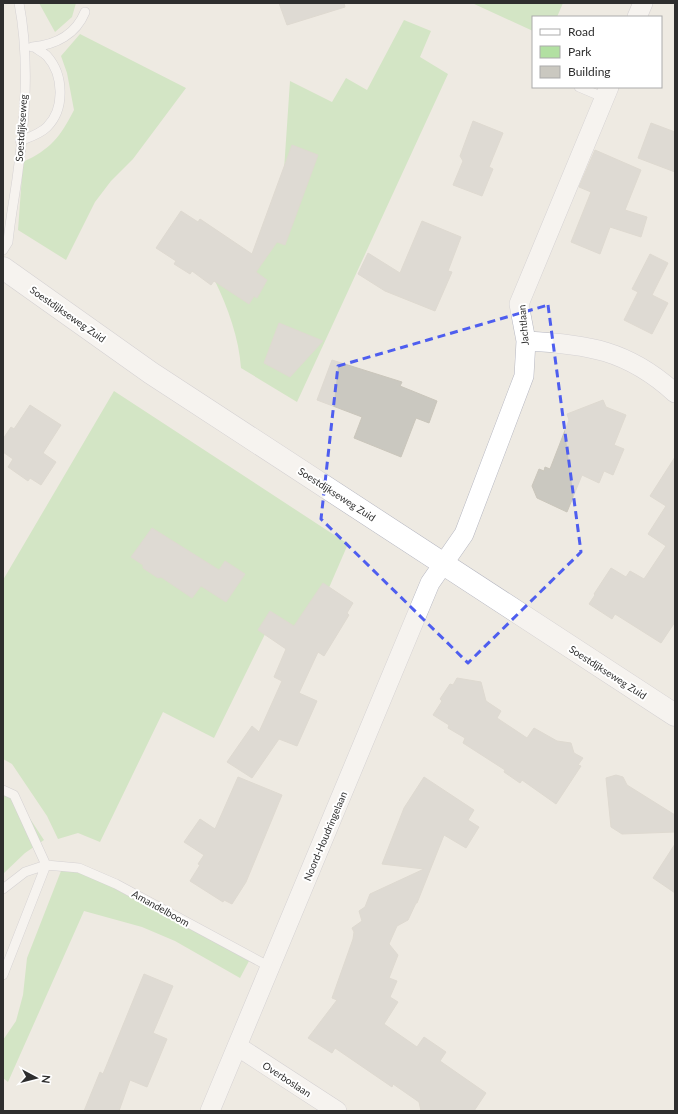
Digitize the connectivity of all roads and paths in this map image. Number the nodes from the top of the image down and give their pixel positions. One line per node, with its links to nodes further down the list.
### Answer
1 (19, 3): 5 (lane, Soestdijkseweg)
2 (643, 3): 4 (street)
3 (85, 12): 5 (lane)
4 (637, 16)
5 (30, 48): 8 (lane, Soestdijkseweg); 8 (lane)
6 (583, 88): 7 (lane)
7 (607, 93): 11 (street, Jachtlaan)
8 (20, 141): 9 (lane, Soestdijkseweg)
9 (3, 250)
10 (3, 268): 13 (main road, Soestdijkseweg Zuid)
11 (526, 341): 12 (street); 13 (street, Jachtlaan)
12 (675, 393)
13 (443, 563): 14 (main road, Soestdijkseweg Zuid); 18 (street, Noord-Houdringelaan)
14 (675, 715)
15 (3, 790): 16 (lane)
16 (46, 865): 17 (lane); 18 (lane, Amandelboom); 19 (lane)
17 (3, 890)
18 (270, 967): 20 (street, Noord-Houdringelaan)
19 (3, 975)
20 (237, 1046): 21 (street, Noord-Houdringelaan); 22 (street, Overboslaan)
21 (210, 1111)
22 (337, 1111)

